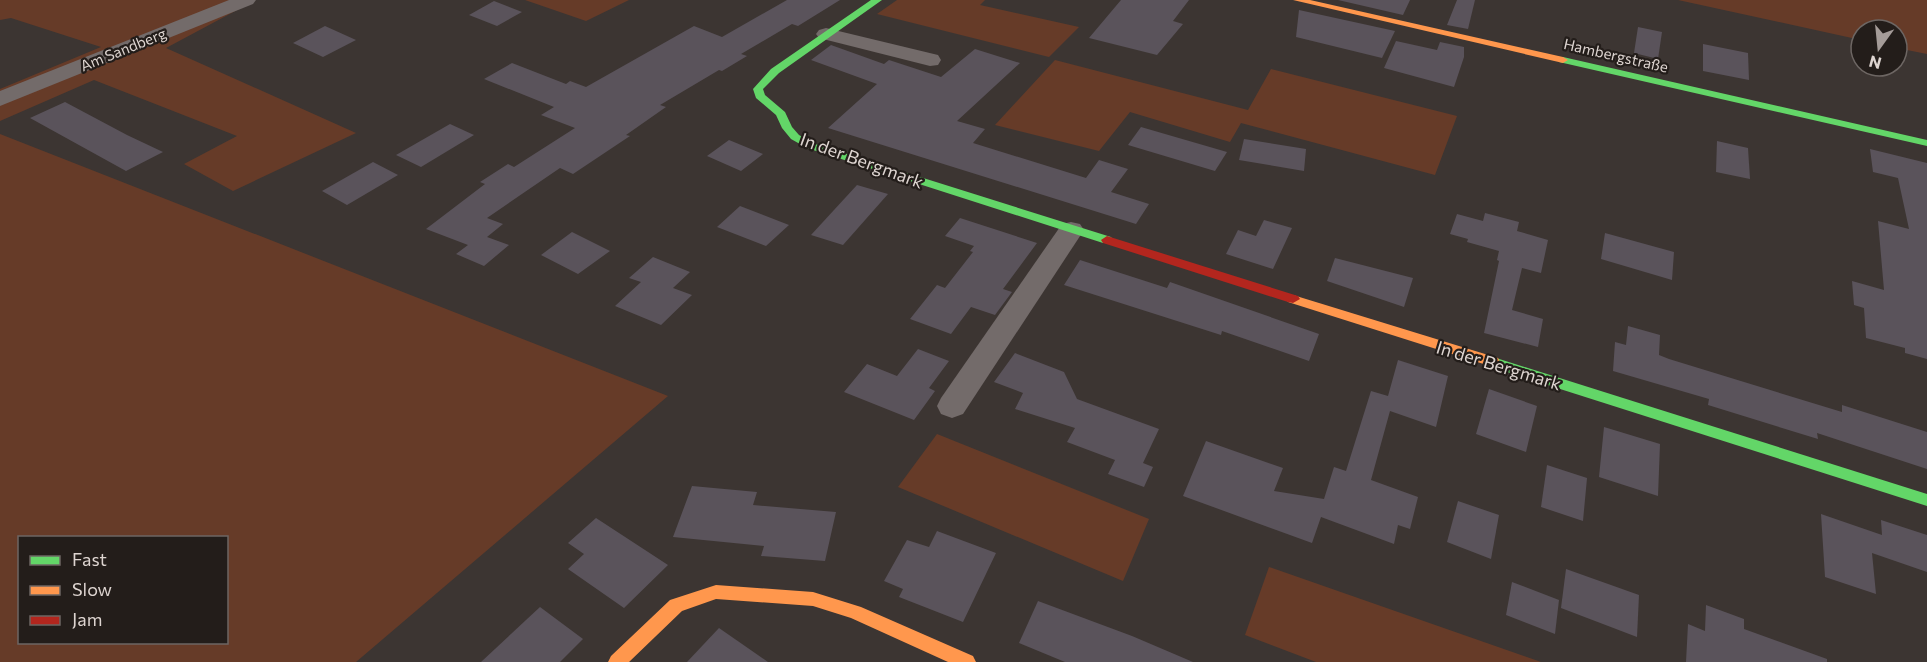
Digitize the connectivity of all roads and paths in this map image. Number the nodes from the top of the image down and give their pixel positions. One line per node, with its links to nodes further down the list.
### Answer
1 (246, 0): 6 (street, Am Sandberg)
2 (877, 0): 4 (street, In der Bergmark)
3 (1298, 0): 7 (street, Hambergstraße)
4 (826, 34): 5 (street); 8 (street, In der Bergmark)
5 (930, 60)
6 (0, 99)
7 (1927, 143)
8 (1071, 230): 9 (street); 10 (street, In der Bergmark)
9 (952, 406)
10 (1927, 500)
11 (617, 662): 12 (street)
12 (967, 662)

